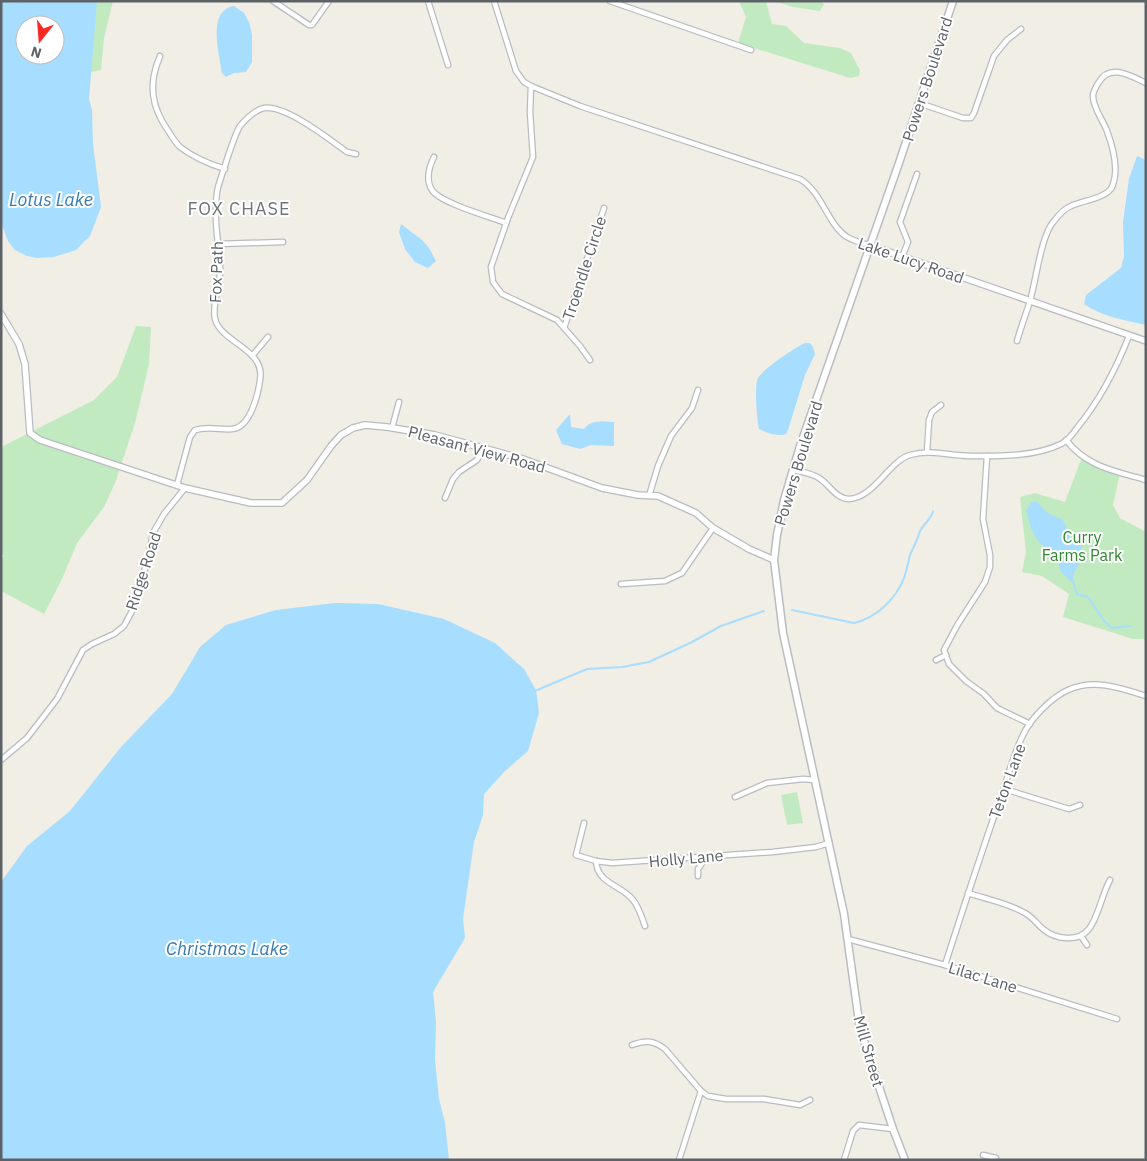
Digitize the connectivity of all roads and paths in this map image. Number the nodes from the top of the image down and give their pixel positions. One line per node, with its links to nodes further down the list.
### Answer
1 (273, 1): 2 (street)
2 (329, 1)
3 (428, 1): 10 (street)
4 (494, 1): 12 (street)
5 (610, 1): 8 (street)
6 (953, 1): 13 (main road, Powers Boulevard)
7 (1021, 29): 13 (street)
8 (750, 50)
9 (160, 56): 16 (street)
10 (448, 65)
11 (1146, 83): 24 (street)
12 (531, 86): 19 (street); 22 (street, Lake Lucy Road)
13 (919, 103): 22 (main road, Powers Boulevard)
14 (356, 154): 16 (street, Fox Path)
15 (434, 157): 19 (street)
16 (225, 169): 21 (street, Fox Path)
17 (917, 174): 23 (street)
18 (604, 208): 26 (street, Troendle Circle)
19 (506, 222): 26 (street)
20 (283, 242): 21 (street)
21 (219, 244): 31 (street, Fox Path)
22 (870, 245): 23 (street, Lake Lucy Road); 41 (main road, Powers Boulevard)
23 (902, 256): 24 (street, Lake Lucy Road)
24 (1030, 301): 27 (street, Lake Lucy Road); 29 (street)
25 (1, 314): 43 (street, Pleasant View Road)
26 (564, 328): 32 (street)
27 (1129, 336): 30 (street, Lake Lucy Road); 37 (street)
28 (268, 337): 31 (street)
29 (1017, 340)
30 (1146, 341)
31 (252, 356): 43 (street, Fox Path)
32 (590, 360)
33 (698, 390): 45 (street)
34 (399, 402): 36 (street)
35 (941, 405): 39 (street)
36 (392, 428): 38 (street, Pleasant View Road); 44 (street, Pleasant View Road)
37 (1066, 440): 40 (street); 42 (street)
38 (483, 448): 45 (street, Pleasant View Road); 46 (street)
39 (927, 452): 40 (street); 41 (street)
40 (987, 456): 50 (street)
41 (793, 470): 48 (main road, Powers Boulevard)
42 (1146, 480)
43 (177, 485): 44 (street, Pleasant View Road)
44 (185, 488): 54 (street, Ridge Road)
45 (649, 496): 47 (street, Pleasant View Road)
46 (445, 498)
47 (713, 528): 48 (street, Pleasant View Road); 49 (street)
48 (774, 560): 55 (main road, Powers Boulevard)
49 (620, 584)
50 (946, 655): 51 (street); 53 (street)
51 (936, 660)
52 (1146, 696): 53 (street, Teton Lane)
53 (1030, 724): 56 (street, Teton Lane)
54 (1, 760)
55 (815, 780): 57 (street); 60 (main road, Powers Boulevard)
56 (1005, 784): 58 (street); 65 (street, Teton Lane)
57 (735, 797)
58 (1080, 806)
59 (584, 822): 62 (street, Holly Lane)
60 (829, 843): 61 (street, Holly Lane); 68 (main road, Powers Boulevard)
61 (707, 856): 62 (street, Holly Lane); 63 (street)
62 (596, 861): 66 (street)
63 (698, 876)
64 (1110, 880): 67 (street)
65 (968, 893): 67 (street); 70 (street, Teton Lane)
66 (645, 926)
67 (1081, 936): 69 (street)
68 (848, 939): 70 (street, Lilac Lane); 75 (main road, Mill Street)
69 (1087, 944)
70 (945, 965): 71 (street, Lilac Lane)
71 (1118, 1019)
72 (632, 1045): 73 (street)
73 (701, 1091): 74 (street); 78 (street)
74 (810, 1100)
75 (893, 1129): 79 (street); 80 (main road, Mill Street)
76 (983, 1155): 77 (street)
77 (996, 1158)
78 (679, 1160)
79 (844, 1160)
80 (905, 1160)

